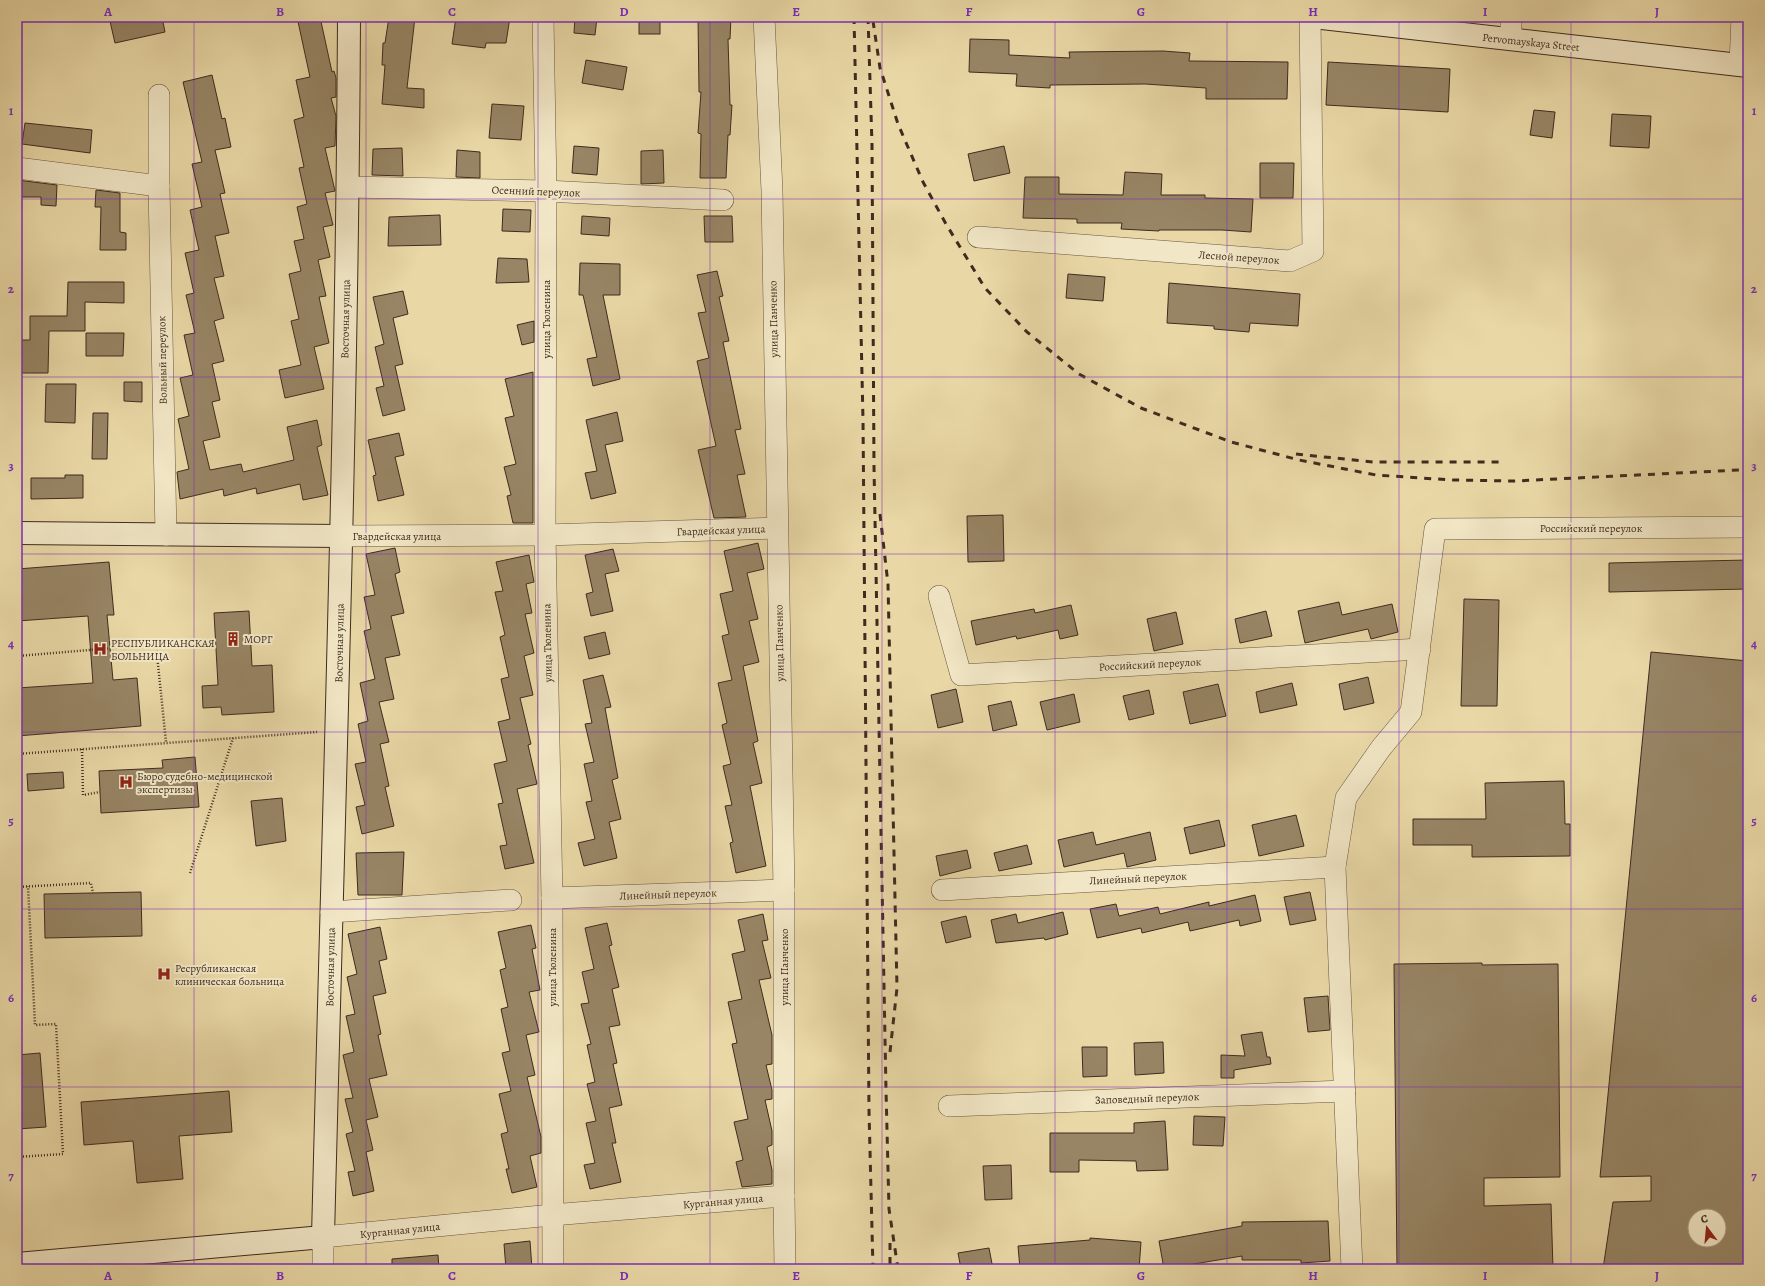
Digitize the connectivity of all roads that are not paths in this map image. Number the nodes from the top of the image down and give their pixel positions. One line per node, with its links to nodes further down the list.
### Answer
1 (349, 17): 13 (street, Восточная улица)
2 (543, 17): 14 (street, улица Тюленина)
3 (764, 17): 18 (street, улица Панченко)
4 (1310, 17): 16 (street, Лесной переулок)
5 (1313, 17): 8 (street, Pervomayskaya Street)
6 (1511, 17): 8 (street)
7 (1742, 17): 9 (street)
8 (1511, 39): 9 (street, Pervomayskaya Street)
9 (1744, 65)
10 (159, 95): 12 (street, Вольный переулок)
11 (17, 168): 12 (street)
12 (158, 186): 20 (street, Вольный переулок)
13 (348, 187): 14 (street, Осенний переулок); 22 (street, Восточная улица)
14 (546, 191): 15 (street, Осенний переулок); 21 (street, улица Тюленина)
15 (723, 200)
16 (978, 237)
17 (1748, 527): 24 (street, Российский переулок)
18 (777, 528): 21 (street, Гвардейская улица); 26 (street, улица Панченко)
19 (17, 533): 20 (street, Гвардейская улица)
20 (166, 535): 22 (street, Гвардейская улица)
21 (545, 535): 22 (street, Гвардейская улица); 28 (street, улица Тюленина)
22 (341, 536): 30 (street, Восточная улица)
23 (939, 596): 24 (street, Российский переулок)
24 (1420, 648): 25 (street)
25 (1335, 867): 27 (street, Линейный переулок); 31 (street)
26 (784, 890): 28 (street, Линейный переулок); 33 (street, улица Панченко)
27 (942, 890)
28 (552, 898): 34 (street, улица Тюленина)
29 (511, 900): 30 (street)
30 (331, 912): 35 (street, Восточная улица)
31 (1345, 1091): 32 (street, Заповедный переулок); 40 (street)
32 (949, 1106)
33 (784, 1196): 34 (street, Курганная улица); 39 (street, улица Панченко)
34 (552, 1215): 35 (street, Курганная улица); 38 (street, улица Тюленина)
35 (323, 1237): 36 (street, Курганная улица); 37 (street, Восточная улица)
36 (17, 1264)
37 (323, 1269)
38 (553, 1269)
39 (785, 1269)
40 (1352, 1269)

